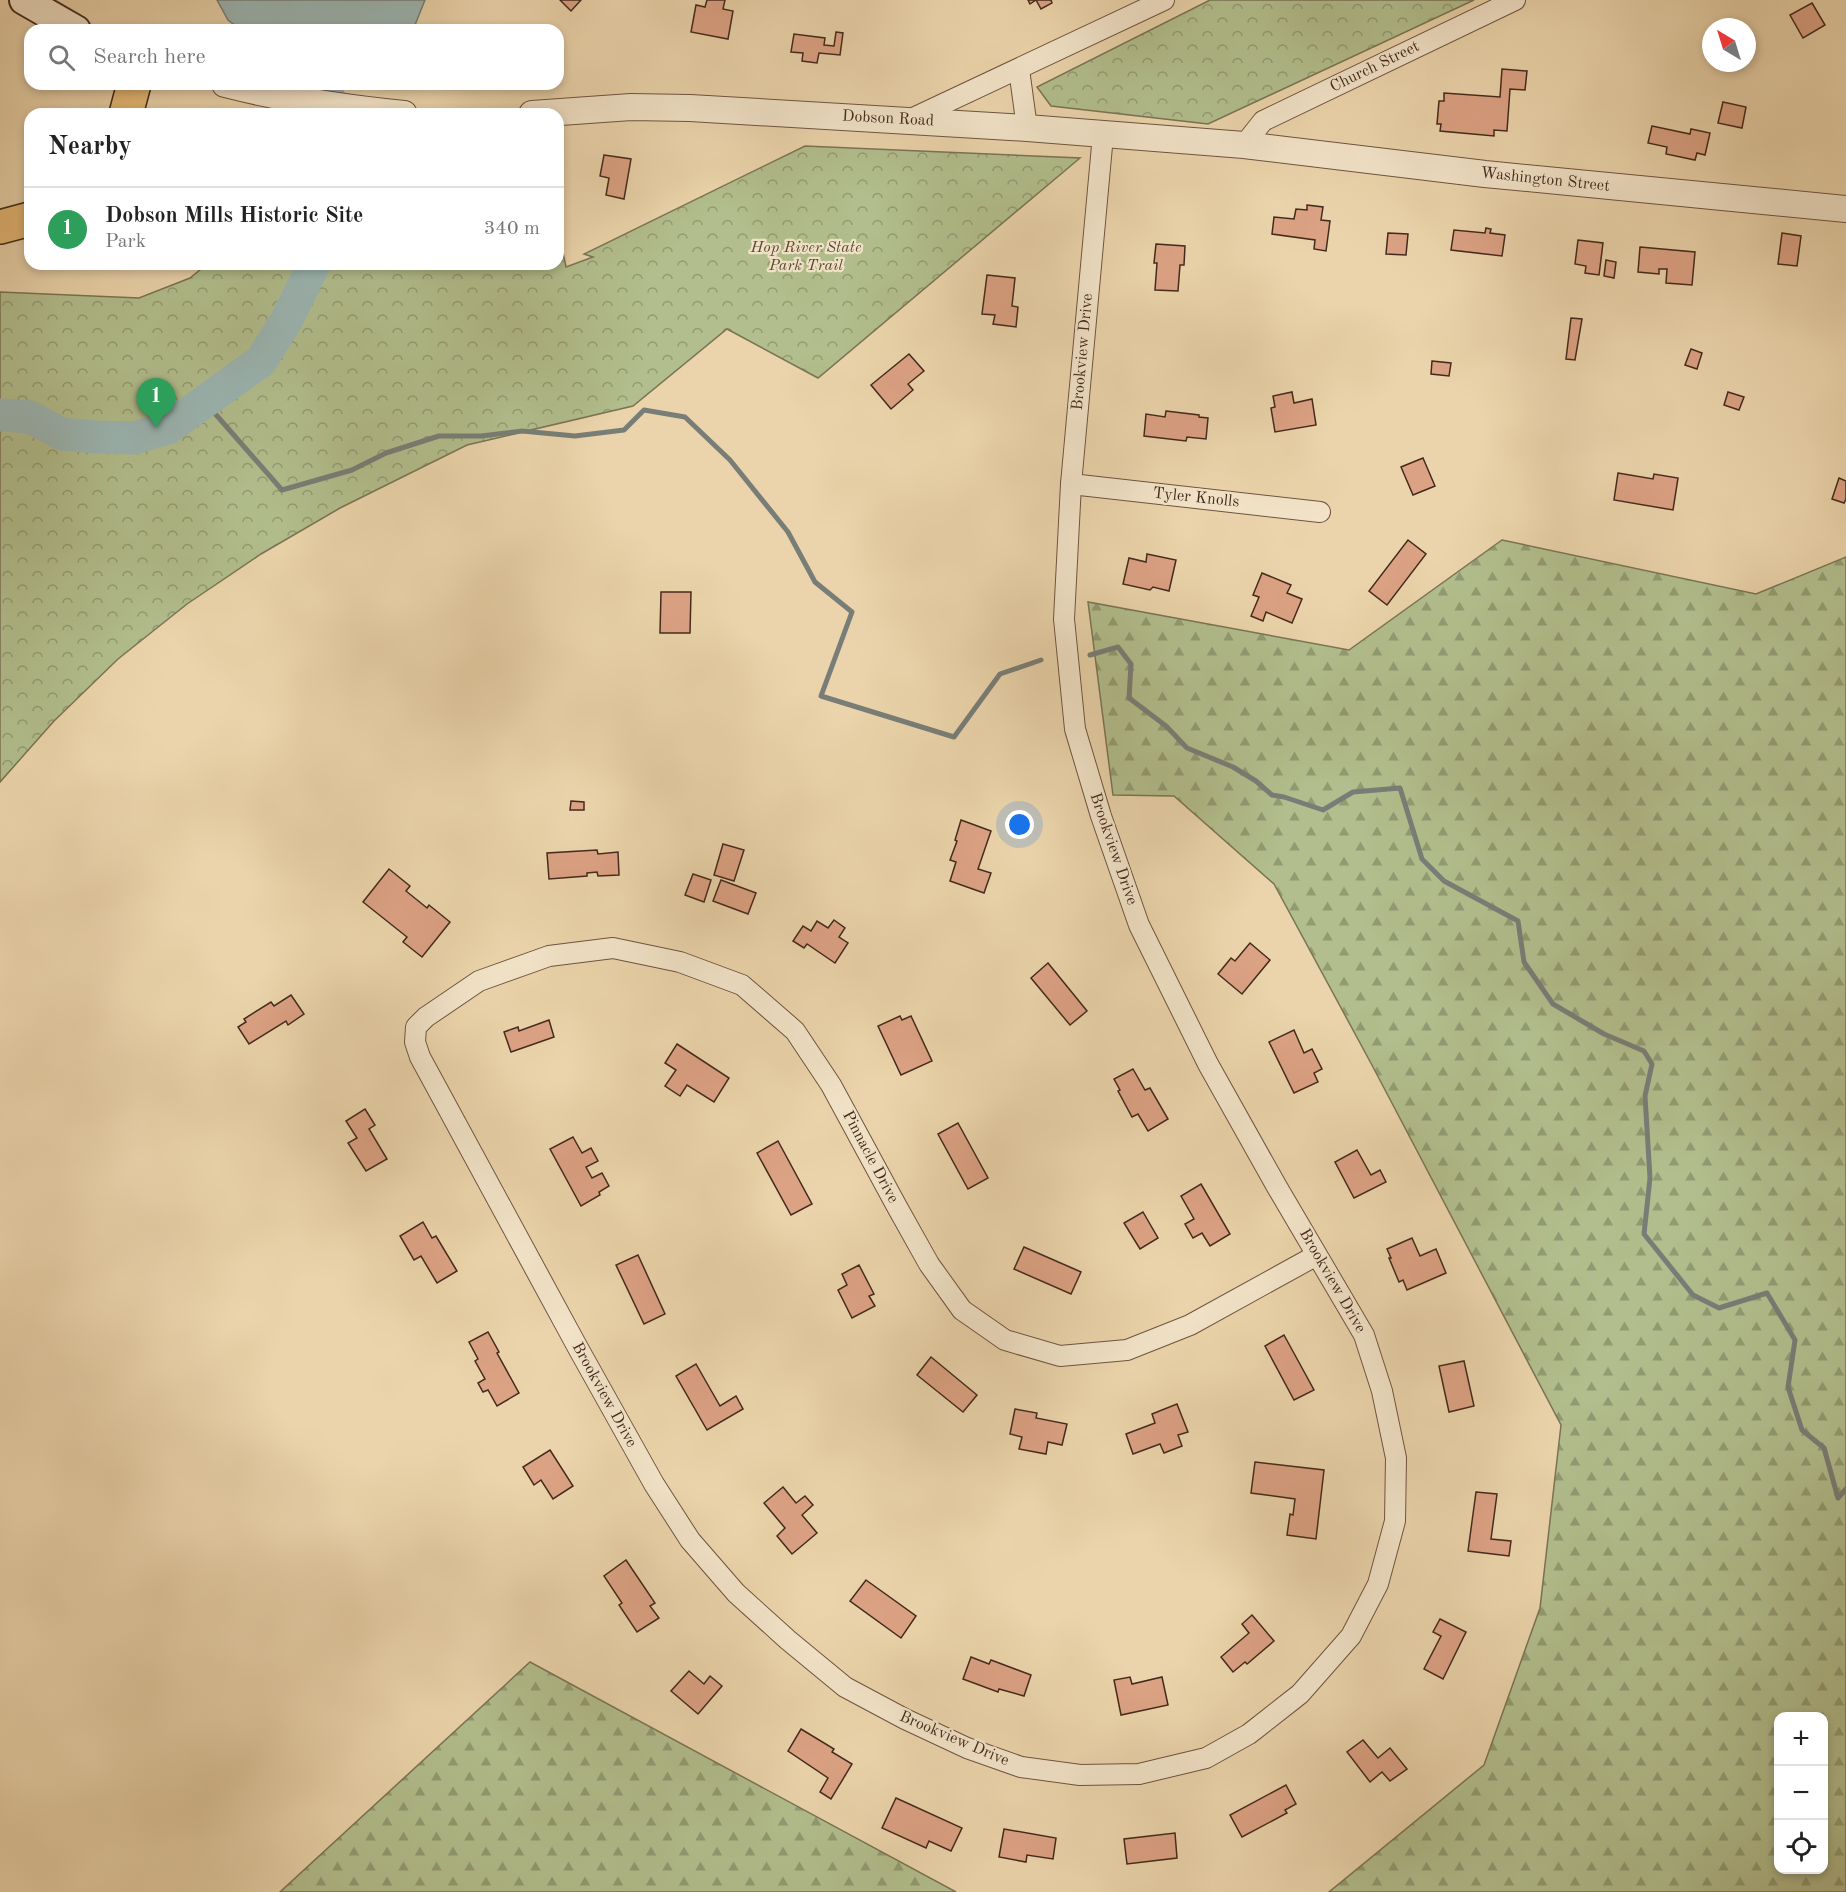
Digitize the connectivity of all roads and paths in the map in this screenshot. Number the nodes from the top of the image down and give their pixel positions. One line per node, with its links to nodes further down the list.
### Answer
1 (25, 0): 4 (main road)
2 (1164, 0): 5 (street)
3 (1515, 0): 14 (street, Church Street)
4 (66, 24)
5 (1019, 69): 11 (street); 12 (street)
6 (132, 90): 8 (highway)
7 (252, 90): 9 (street)
8 (128, 108)
9 (348, 108)
10 (564, 112): 11 (street, Dobson Road)
11 (909, 120): 12 (street, Dobson Road)
12 (1027, 128): 13 (street, Dobson Road)
13 (1103, 135): 14 (street, Dobson Road); 18 (street, Brookview Drive)
14 (1244, 145): 15 (street, Washington Street)
15 (1846, 210)
16 (24, 221): 17 (highway)
17 (0, 227)
18 (1071, 484): 19 (street, Tyler Knolls); 21 (street, Brookview Drive)
19 (1320, 512)
20 (416, 1027): 21 (street, Pinnacle Drive); 21 (street, Brookview Drive)
21 (1317, 1255)

